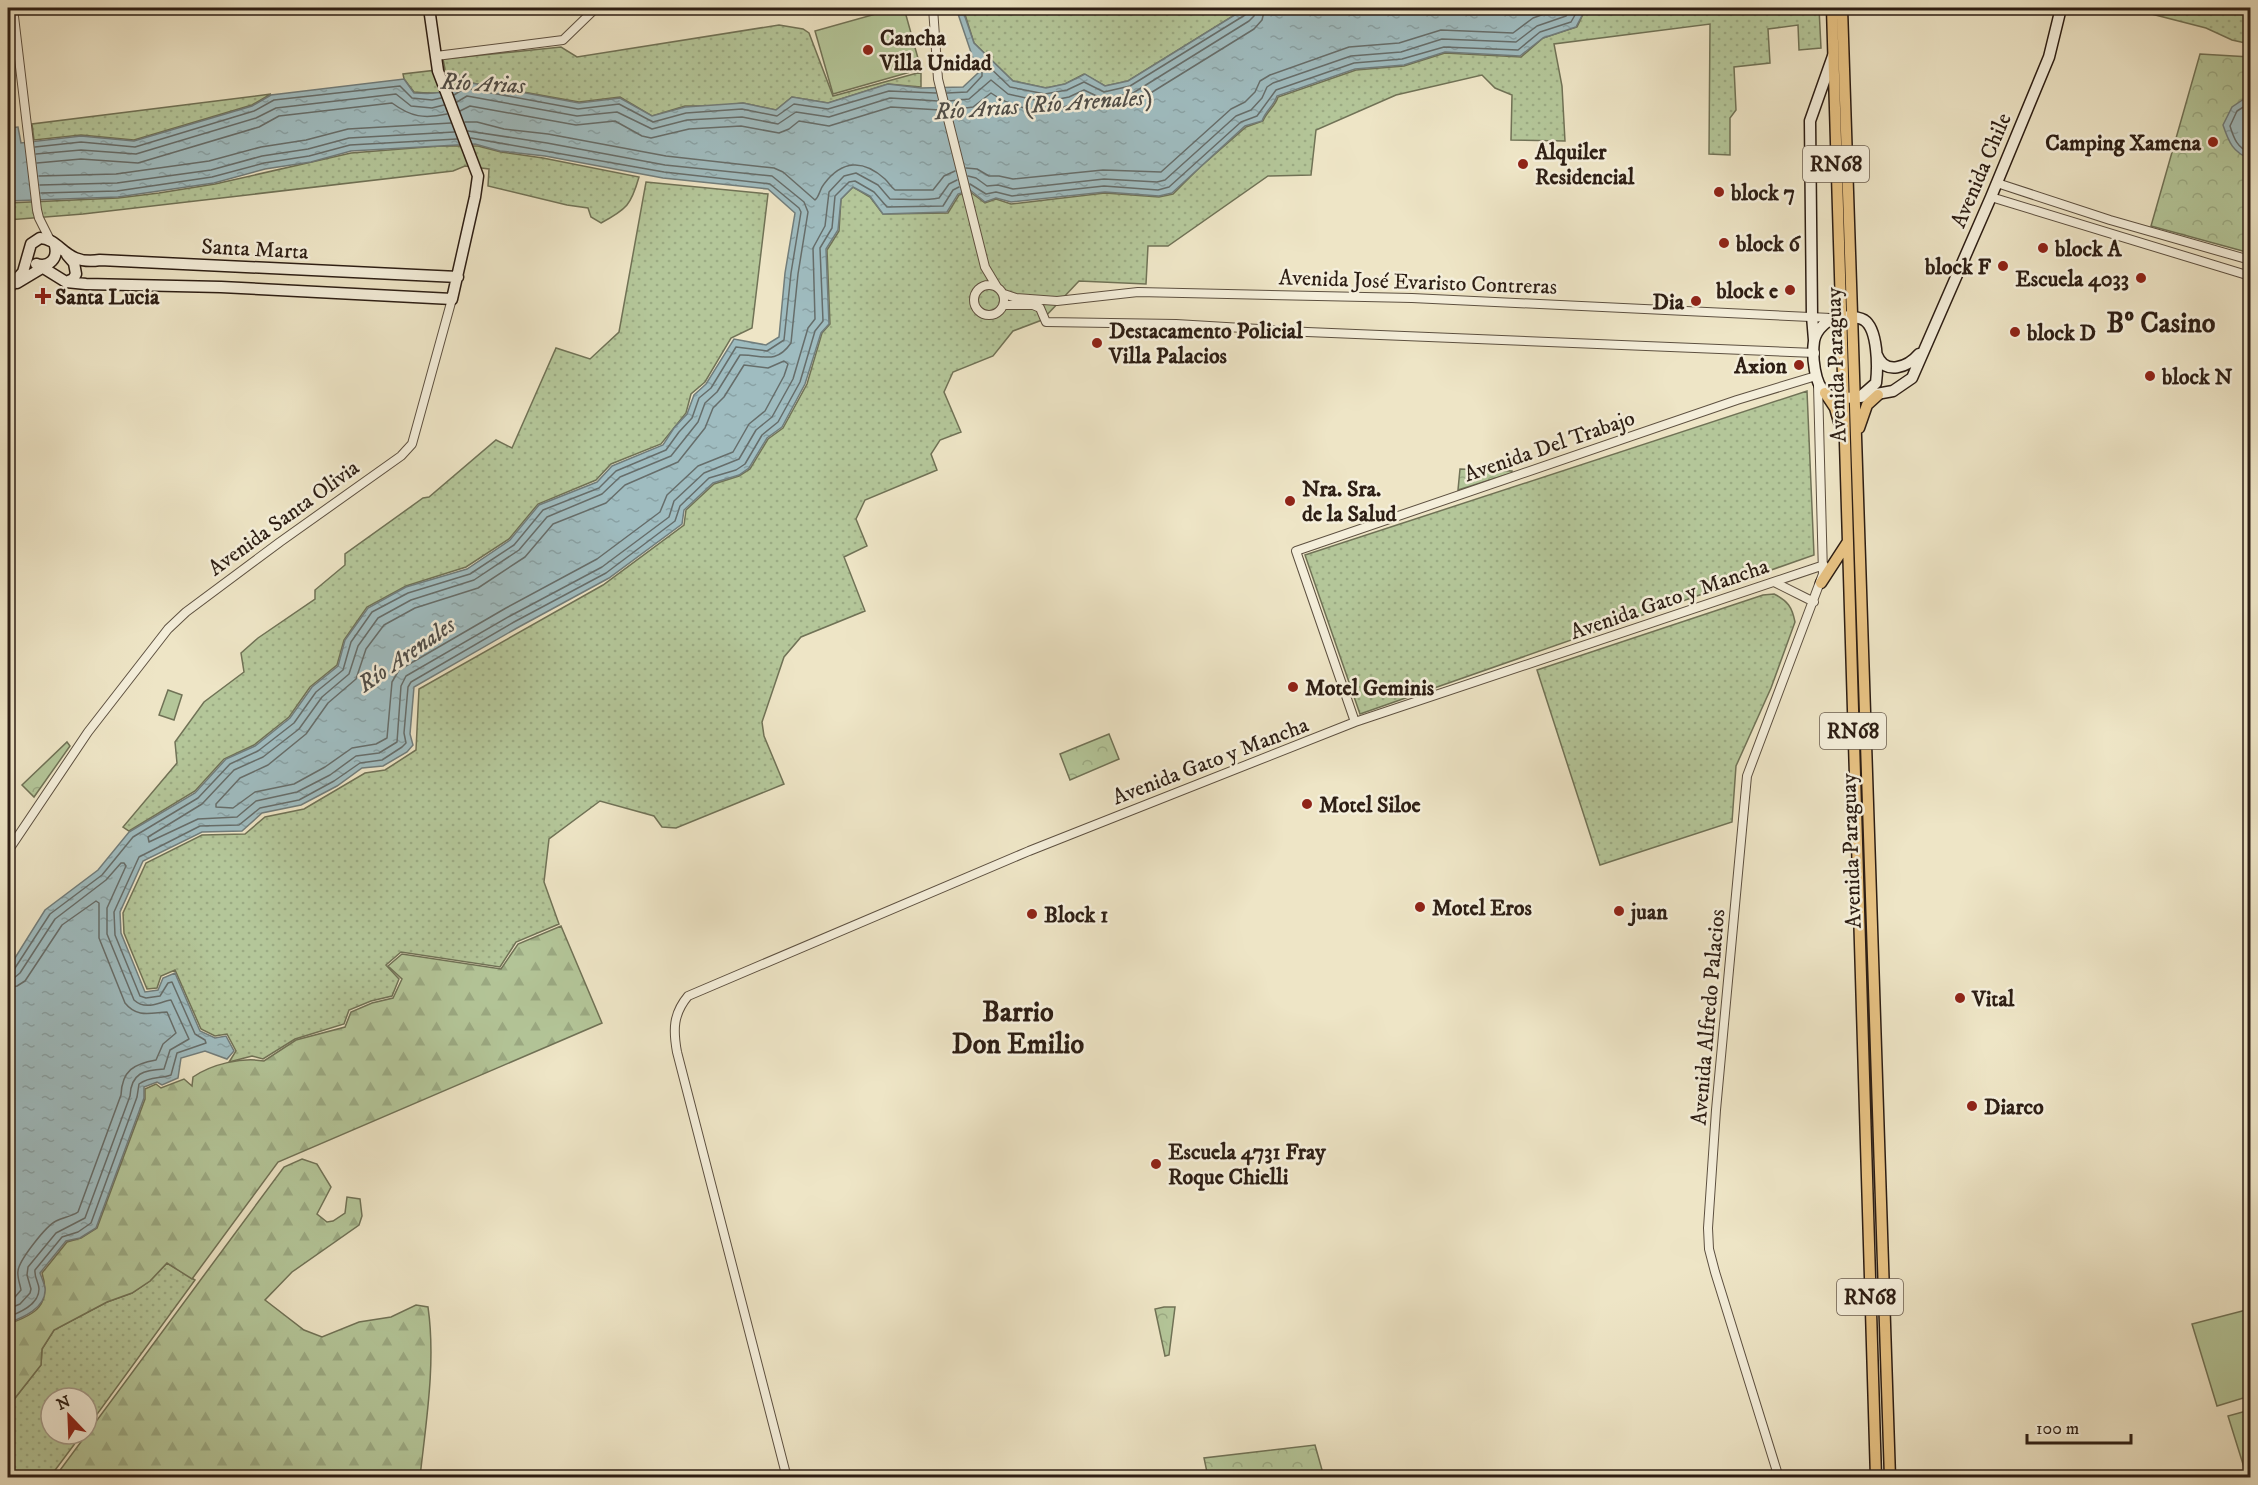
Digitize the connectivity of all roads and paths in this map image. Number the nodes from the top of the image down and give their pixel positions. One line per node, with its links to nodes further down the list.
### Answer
1 (13, 8): 11 (street)
2 (429, 8): 7 (main road)
3 (596, 8): 7 (street)
4 (933, 8): 22 (street)
5 (2061, 8): 9 (main road, Avenida Chile)
6 (1837, 9): 8 (main road, Avenida Paraguay / RN68); 34 (main road, Avenida Paraguay / RN68)
7 (436, 56): 24 (main road, Avenida Santa Olivia)
8 (1833, 56): 33 (main road); 34 (main road, Avenida Paraguay / RN68)
9 (1997, 183): 10 (main road, Avenida Chile); 12 (street)
10 (1991, 197): 14 (street); 35 (main road, Avenida Chile)
11 (38, 214): 13 (street); 16 (street)
12 (2157, 233): 14 (street); 15 (street)
13 (52, 243): 16 (main road); 17 (main road, Santa Marta); 21 (main road)
14 (2153, 246): 18 (street)
15 (2204, 246): 18 (street); 19 (street)
16 (30, 250): 21 (main road); 28 (main road)
17 (67, 254): 20 (main road, Santa Marta); 25 (main road)
18 (2194, 259): 23 (street)
19 (2250, 260)
20 (90, 262): 24 (main road, Santa Marta); 26 (main road)
21 (42, 266): 25 (main road); 28 (main road)
22 (985, 267): 27 (street); 29 (street)
23 (2250, 276)
24 (458, 277): 31 (main road, Avenida Santa Olivia)
25 (66, 282): 26 (main road, Santa Marta)
26 (86, 284): 31 (main road, Santa Marta)
27 (997, 287): 29 (street); 30 (street)
28 (8, 288)
29 (978, 290): 32 (street)
30 (1004, 294): 32 (street); 33 (street, Avenida José Evaristo Contreras)
31 (452, 299): 52 (street, Avenida Santa Olivia)
32 (1004, 305): 37 (street)
33 (1812, 316): 34 (street, Avenida José Evaristo Contreras); 36 (main road)
34 (1841, 317): 36 (main road); 38 (main road); 41 (main road, Avenida Paraguay / RN68); 42 (main road, Avenida Paraguay / RN68)
35 (1929, 338): 38 (main road); 40 (main road, Avenida Chile)
36 (1814, 340): 37 (main road)
37 (1815, 353): 39 (main road)
38 (1876, 353): 42 (main road)
39 (1820, 384): 41 (main road); 44 (main road); 47 (street, Avenida Alfredo Palacios); 51 (street, Avenida Del Trabajo)
40 (1878, 395): 42 (main road); 43 (main road)
41 (1842, 397): 42 (main road); 44 (main road, Avenida Paraguay / RN68)
42 (1857, 397): 43 (main road, Avenida Paraguay / RN68)
43 (1856, 437): 56 (main road, Avenida Paraguay / RN68)
44 (1845, 445): 45 (main road, Avenida Paraguay / RN68)
45 (1847, 543): 46 (main road); 55 (main road, Avenida Paraguay / RN68)
46 (1836, 559): 47 (main road); 49 (main road)
47 (1824, 564): 48 (street, Avenida Gato y Mancha); 49 (street, Avenida Alfredo Palacios)
48 (1774, 582): 50 (street); 51 (street, Avenida Gato y Mancha)
49 (1821, 583): 50 (street, Avenida Alfredo Palacios)
50 (1814, 602): 54 (street, Avenida Alfredo Palacios)
51 (1355, 722): 53 (street, Avenida Gato y Mancha)
52 (8, 851)
53 (787, 1478)
54 (1779, 1478)
55 (1876, 1478)
56 (1890, 1478)

